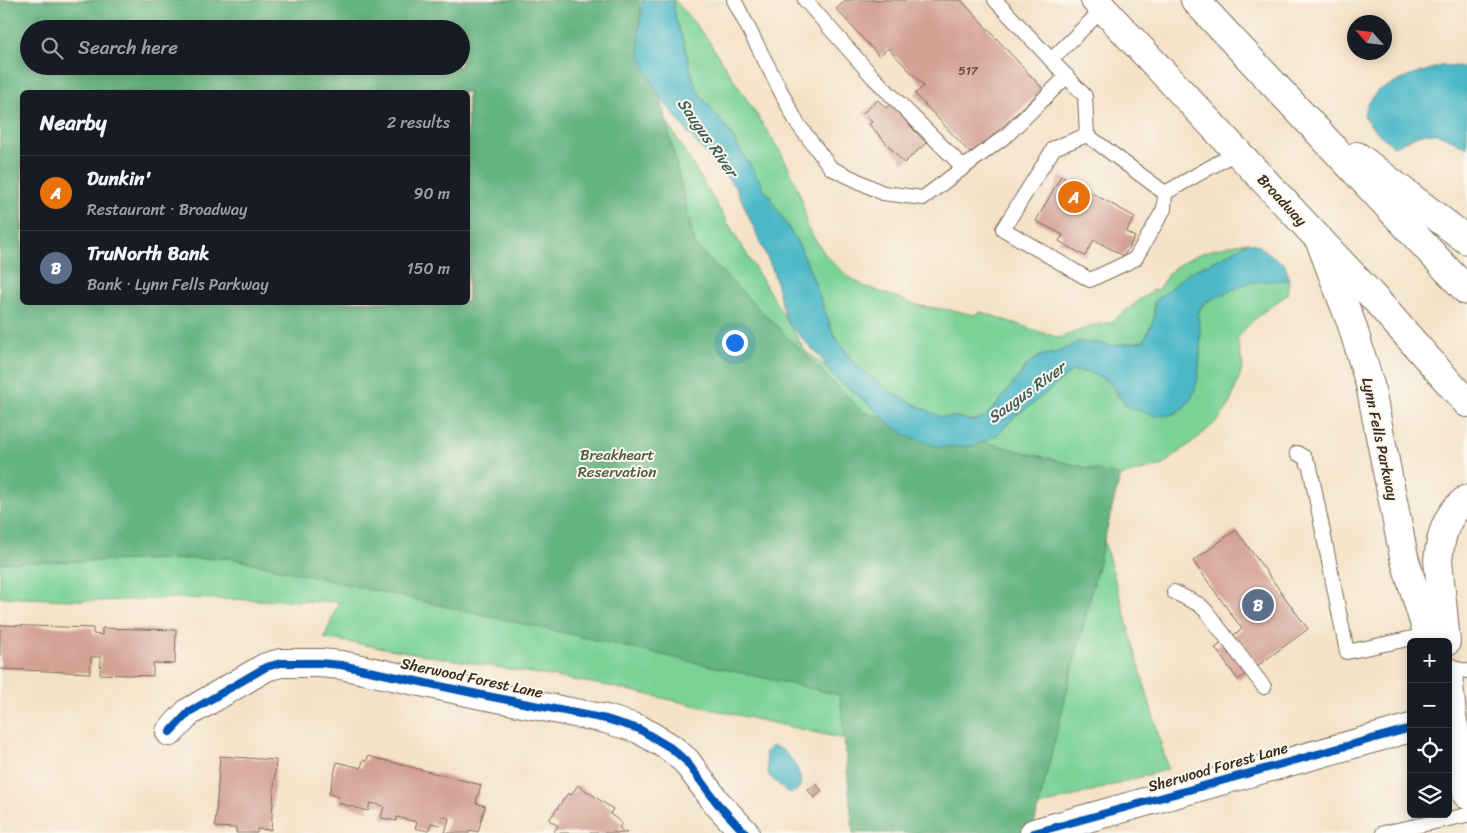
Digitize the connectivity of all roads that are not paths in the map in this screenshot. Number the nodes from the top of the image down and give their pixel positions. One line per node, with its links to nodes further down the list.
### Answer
1 (734, 0): 11 (lane)
2 (805, 0): 11 (lane)
3 (995, 0): 6 (lane)
4 (1195, 0): 8 (main road)
5 (1099, 5): 6 (lane); 10 (main road, Broadway)
6 (1051, 60): 7 (lane)
7 (1067, 76): 9 (lane); 11 (lane)
8 (1312, 126): 14 (main road); 15 (main road)
9 (1087, 135): 12 (lane); 12 (lane)
10 (1237, 152): 12 (lane); 13 (main road, Broadway)
11 (963, 167)
12 (1165, 193)
13 (1319, 239): 16 (main road, Broadway); 20 (main road, Lynn Fells Parkway)
14 (1467, 240)
15 (1467, 291)
16 (1467, 402)
17 (1297, 453): 22 (lane)
18 (1467, 499): 21 (main road)
19 (1174, 592): 25 (lane)
20 (1434, 638)
21 (1434, 638)
22 (1407, 643)
23 (1452, 668): 24 (lane)
24 (1467, 671)
25 (1264, 688)
26 (1452, 722): 29 (main road)
27 (1407, 729): 32 (main road, Sherwood Forest Lane)
28 (170, 732): 31 (main road, Sherwood Forest Lane)
29 (1467, 795)
30 (1467, 815): 33 (lane)
31 (745, 833)
32 (1034, 833)
33 (1383, 833)

